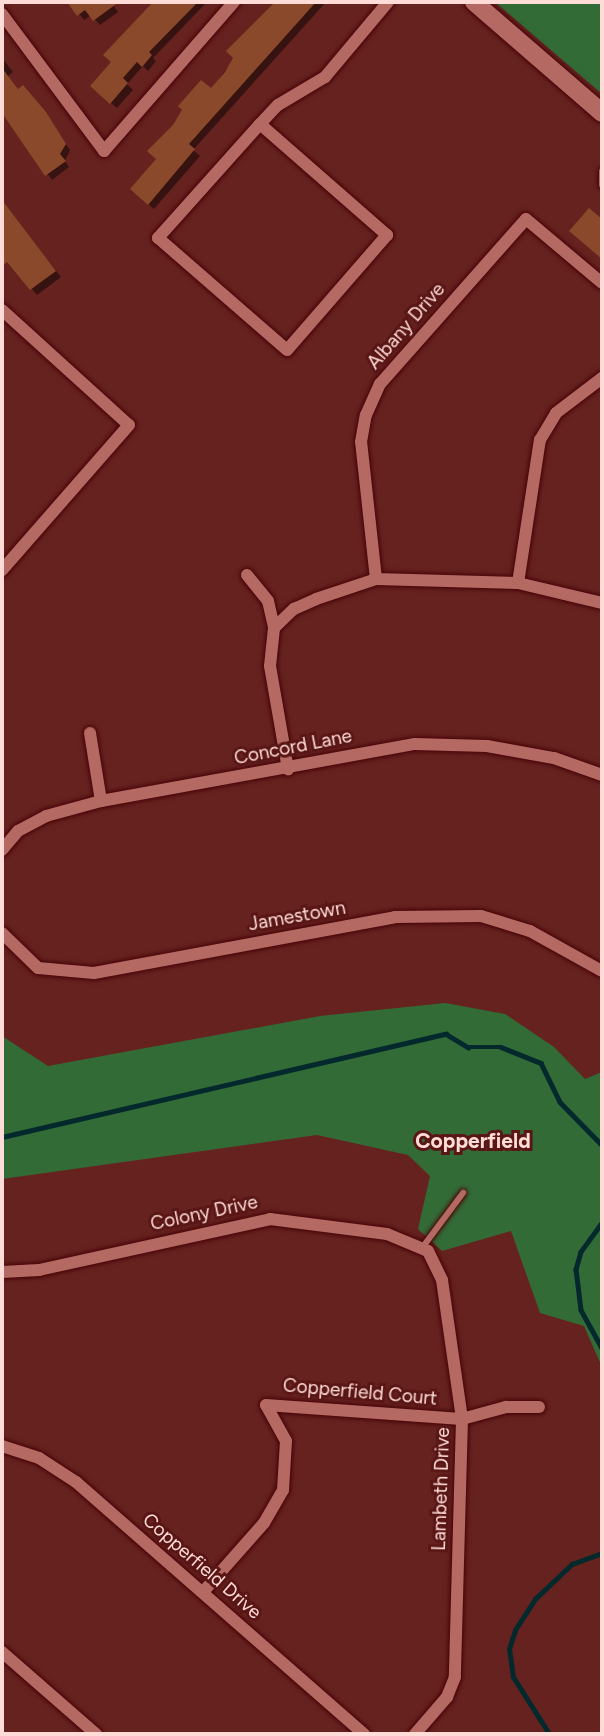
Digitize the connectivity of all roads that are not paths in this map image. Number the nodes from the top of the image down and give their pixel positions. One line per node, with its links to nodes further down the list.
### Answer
1 (234, 2): 4 (street)
2 (388, 2): 6 (street)
3 (474, 2): 5 (main road)
4 (2, 14)
5 (602, 113)
6 (260, 124): 6 (street)
7 (602, 171): 8 (lane)
8 (602, 185)
9 (602, 283): 14 (street, Albany Drive)
10 (4, 318): 12 (street)
11 (602, 378): 15 (street)
12 (2, 570)
13 (247, 575): 17 (street)
14 (376, 579): 15 (street); 17 (street)
15 (518, 583): 16 (street)
16 (602, 603)
17 (274, 628): 19 (street)
18 (90, 733): 21 (street)
19 (288, 769): 20 (street, Concord Lane); 21 (street, Concord Lane)
20 (602, 775)
21 (101, 801): 22 (street, Concord Lane)
22 (2, 850)
23 (2, 933): 24 (street, Jamestown)
24 (602, 971)
25 (463, 1193): 26 (lane)
26 (418, 1245): 27 (street, Colony Drive); 29 (street, Lambeth Drive)
27 (2, 1272)
28 (540, 1407): 29 (street)
29 (462, 1419): 31 (street, Copperfield Court); 35 (street, Lambeth Drive)
30 (2, 1446): 31 (street, Copperfield Drive)
31 (203, 1592): 34 (street, Copperfield Drive)
32 (2, 1652): 33 (street)
33 (96, 1734)
34 (364, 1734)
35 (415, 1734)

